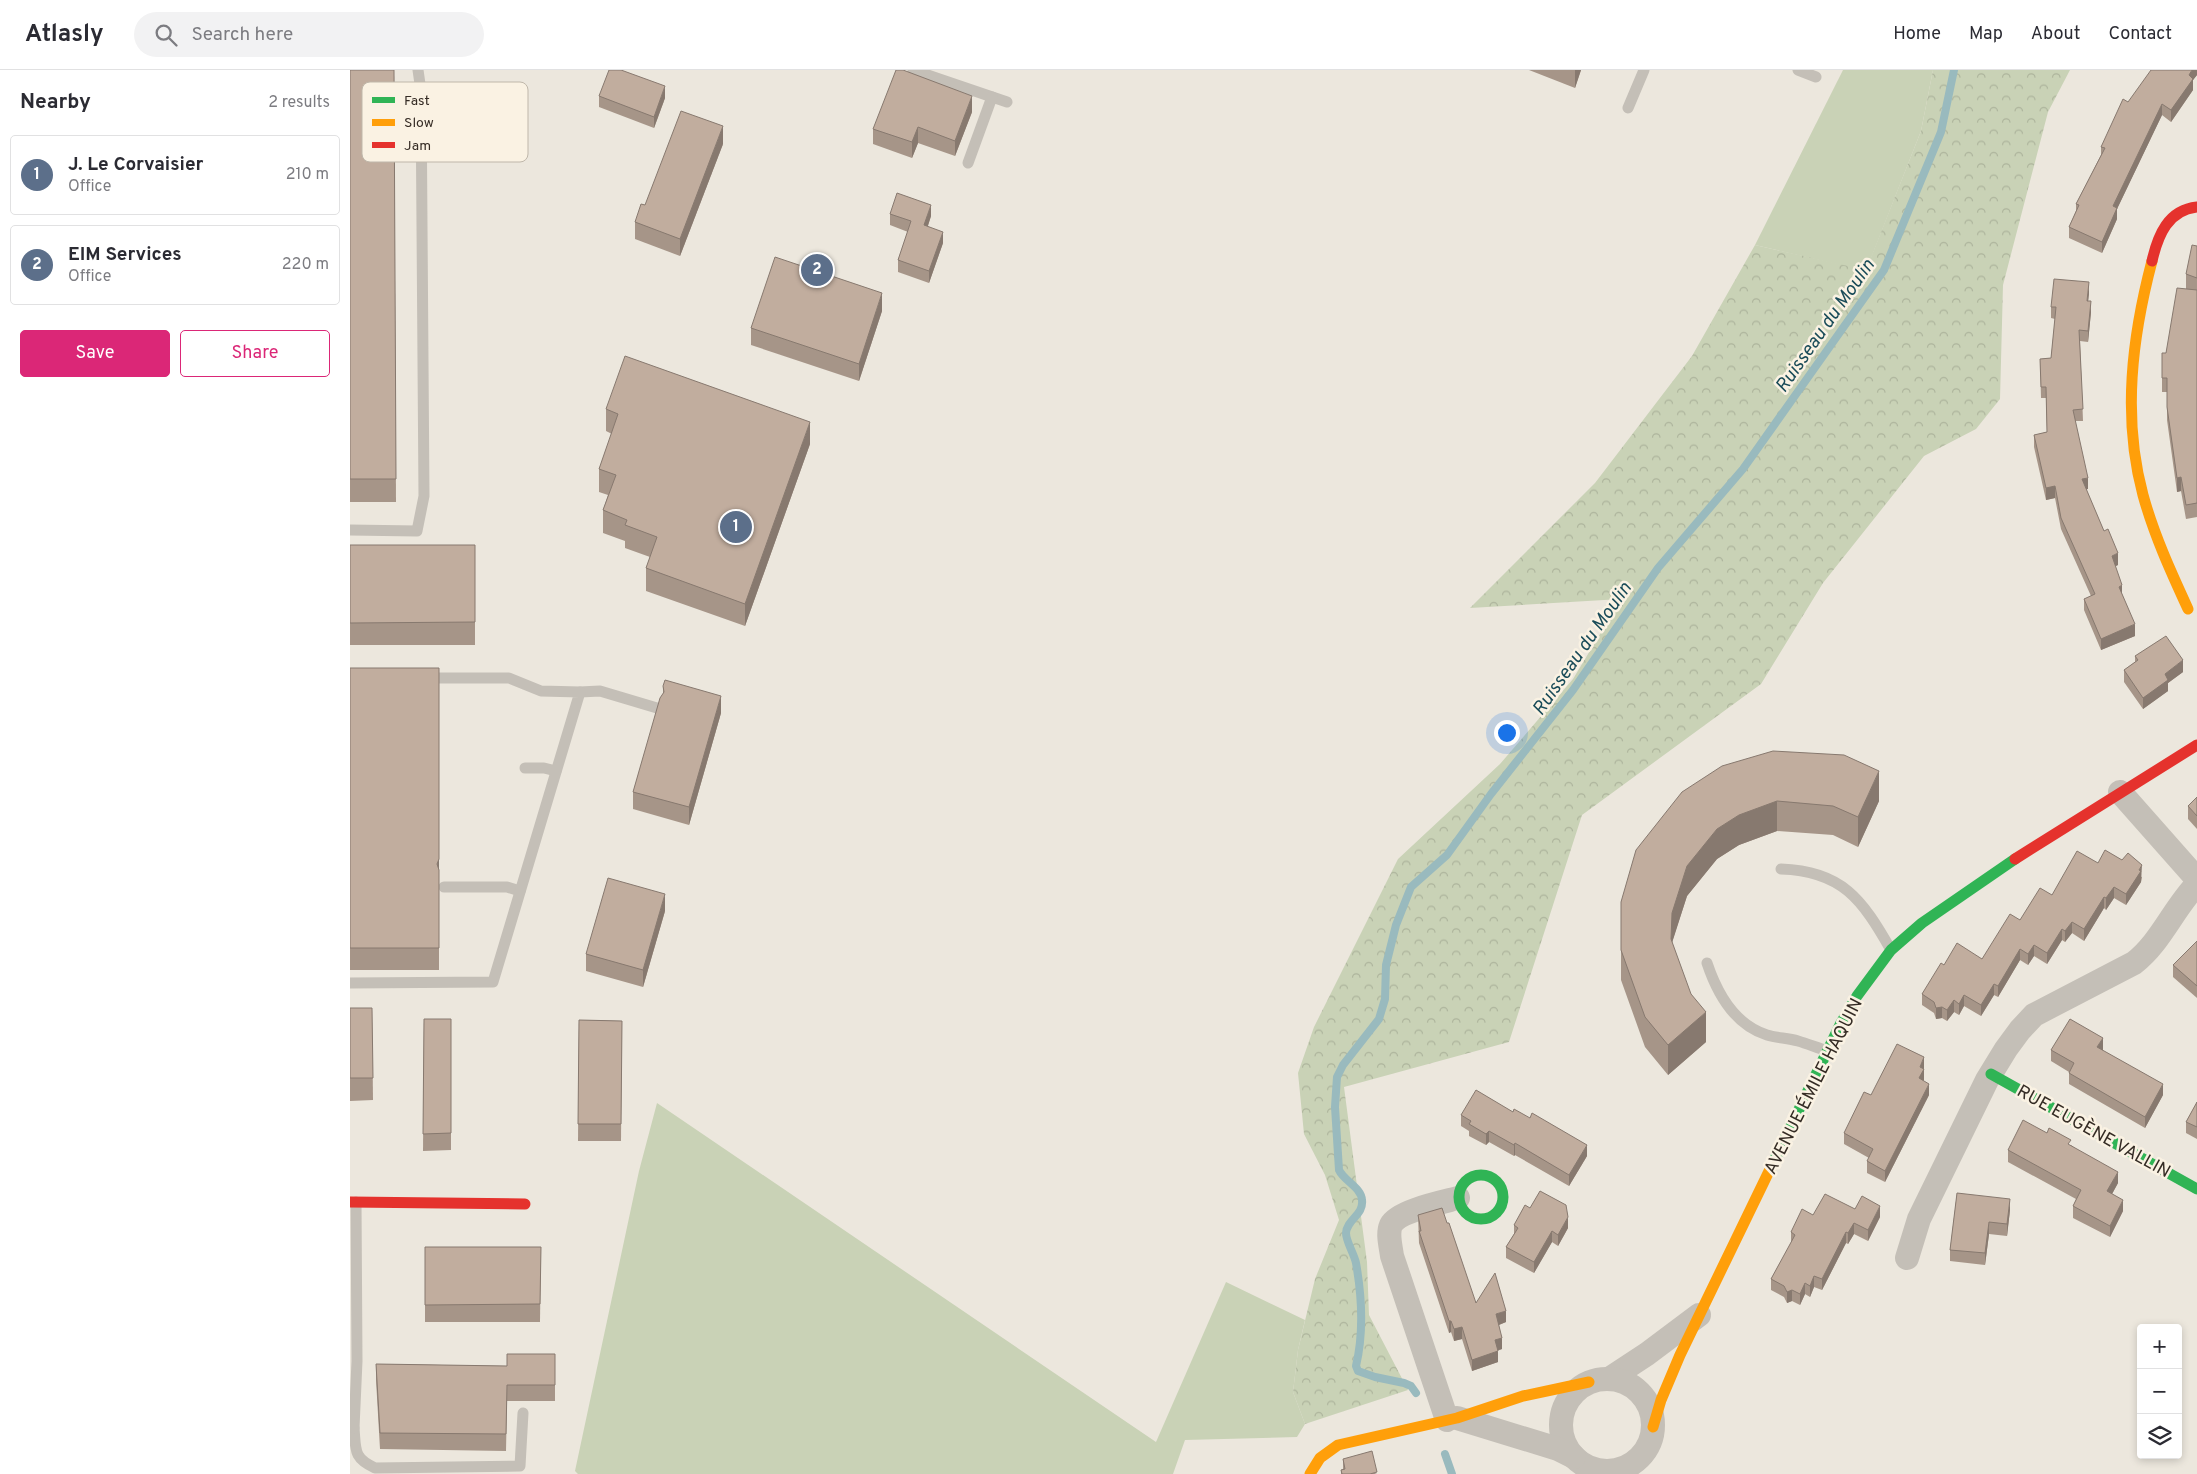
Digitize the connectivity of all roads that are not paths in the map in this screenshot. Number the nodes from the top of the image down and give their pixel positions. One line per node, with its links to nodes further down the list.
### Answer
1 (912, 70): 5 (lane)
2 (1644, 70): 7 (lane)
3 (1798, 70): 4 (lane)
4 (1816, 77)
5 (992, 97): 6 (lane); 9 (lane)
6 (1007, 102)
7 (1628, 108)
8 (422, 162): 11 (lane)
9 (968, 162)
10 (2197, 207): 12 (street)
11 (350, 530)
12 (2188, 609)
13 (410, 678): 14 (lane)
14 (580, 692): 15 (lane); 18 (lane)
15 (657, 708)
16 (2197, 745): 19 (street, AVENUE ÉMILE HAQUIN)
17 (525, 768): 18 (lane)
18 (556, 771): 24 (lane)
19 (2120, 792): 21 (street); 25 (street, AVENUE ÉMILE HAQUIN)
20 (1780, 869): 25 (lane)
21 (2197, 879)
22 (2197, 884): 29 (street)
23 (444, 887): 24 (lane)
24 (520, 891): 27 (lane)
25 (1891, 950): 28 (street, AVENUE ÉMILE HAQUIN)
26 (1707, 963): 28 (lane)
27 (350, 983)
28 (1828, 1051): 35 (street, AVENUE ÉMILE HAQUIN)
29 (1991, 1074): 30 (street, RUE EUGÈNE VALLIN); 34 (street)
30 (2197, 1189)
31 (1458, 1198): 38 (street)
32 (353, 1202): 33 (street); 39 (lane)
33 (525, 1204)
34 (1907, 1258)
35 (1699, 1315): 36 (street, AVENUE ÉMILE HAQUIN); 40 (street, AVENUE ÉMILE HAQUIN)
36 (1599, 1381): 38 (street); 40 (street); 41 (street)
37 (524, 1413): 42 (lane)
38 (1452, 1419): 41 (street); 43 (street)
39 (352, 1428): 42 (lane)
40 (1651, 1437): 41 (street); 44 (street)
41 (1586, 1466)
42 (503, 1470)
43 (1310, 1474)
44 (1646, 1474)

